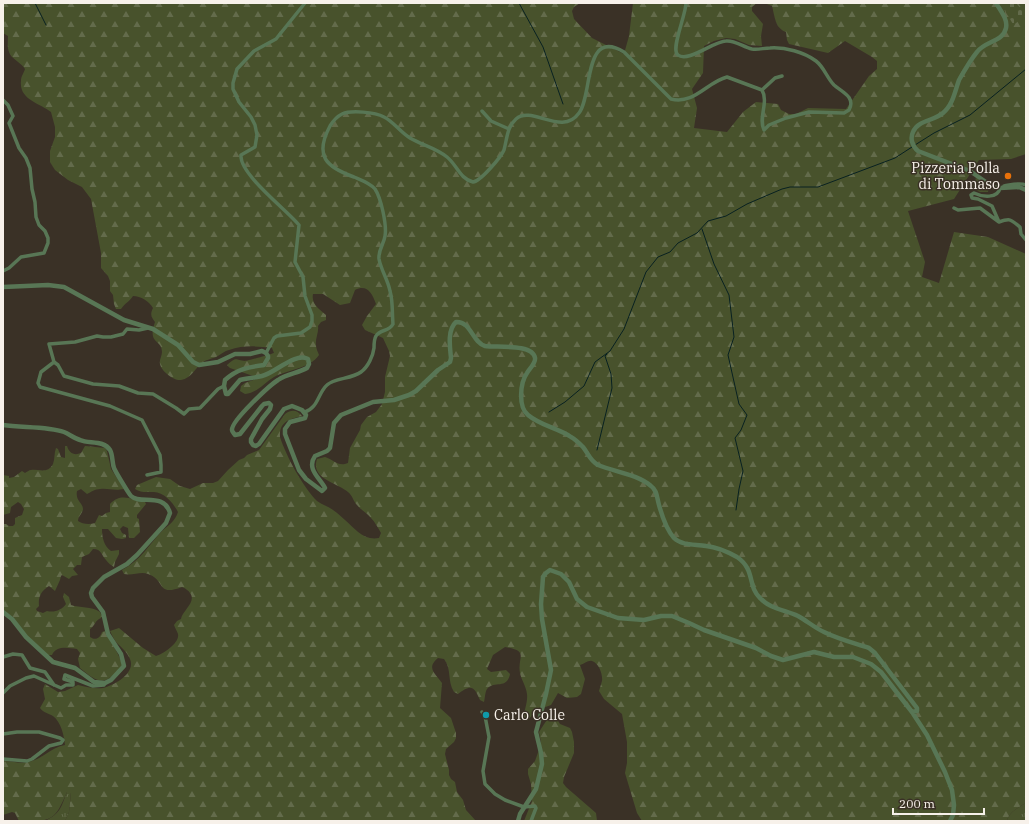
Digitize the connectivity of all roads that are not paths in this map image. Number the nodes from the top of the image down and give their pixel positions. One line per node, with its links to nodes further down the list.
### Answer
1 (305, 3): 18 (street)
2 (686, 3): 5 (street)
3 (996, 3): 10 (street)
4 (782, 76): 5 (street)
5 (762, 90): 8 (street)
6 (3, 100): 15 (street)
7 (482, 111): 8 (street)
8 (509, 129): 21 (street)
9 (1026, 185): 10 (street)
10 (998, 188): 11 (street); 13 (street)
11 (1026, 190)
12 (954, 208): 13 (street)
13 (999, 222): 14 (street)
14 (1026, 240)
15 (3, 270)
16 (3, 287): 17 (street)
17 (149, 327): 18 (street); 19 (street)
18 (266, 352): 20 (street)
19 (54, 362): 20 (street); 23 (street)
20 (224, 386): 21 (street)
21 (305, 412): 30 (street)
22 (3, 426): 26 (street)
23 (147, 475)
24 (3, 612): 26 (street)
25 (3, 657): 27 (street)
26 (105, 683): 27 (street)
27 (55, 686): 28 (street)
28 (3, 693)
29 (482, 712): 33 (street)
30 (912, 712): 33 (street); 36 (street)
31 (3, 734): 32 (street)
32 (3, 759)
33 (524, 807): 34 (street); 35 (street)
34 (518, 821)
35 (531, 821)
36 (950, 821)

